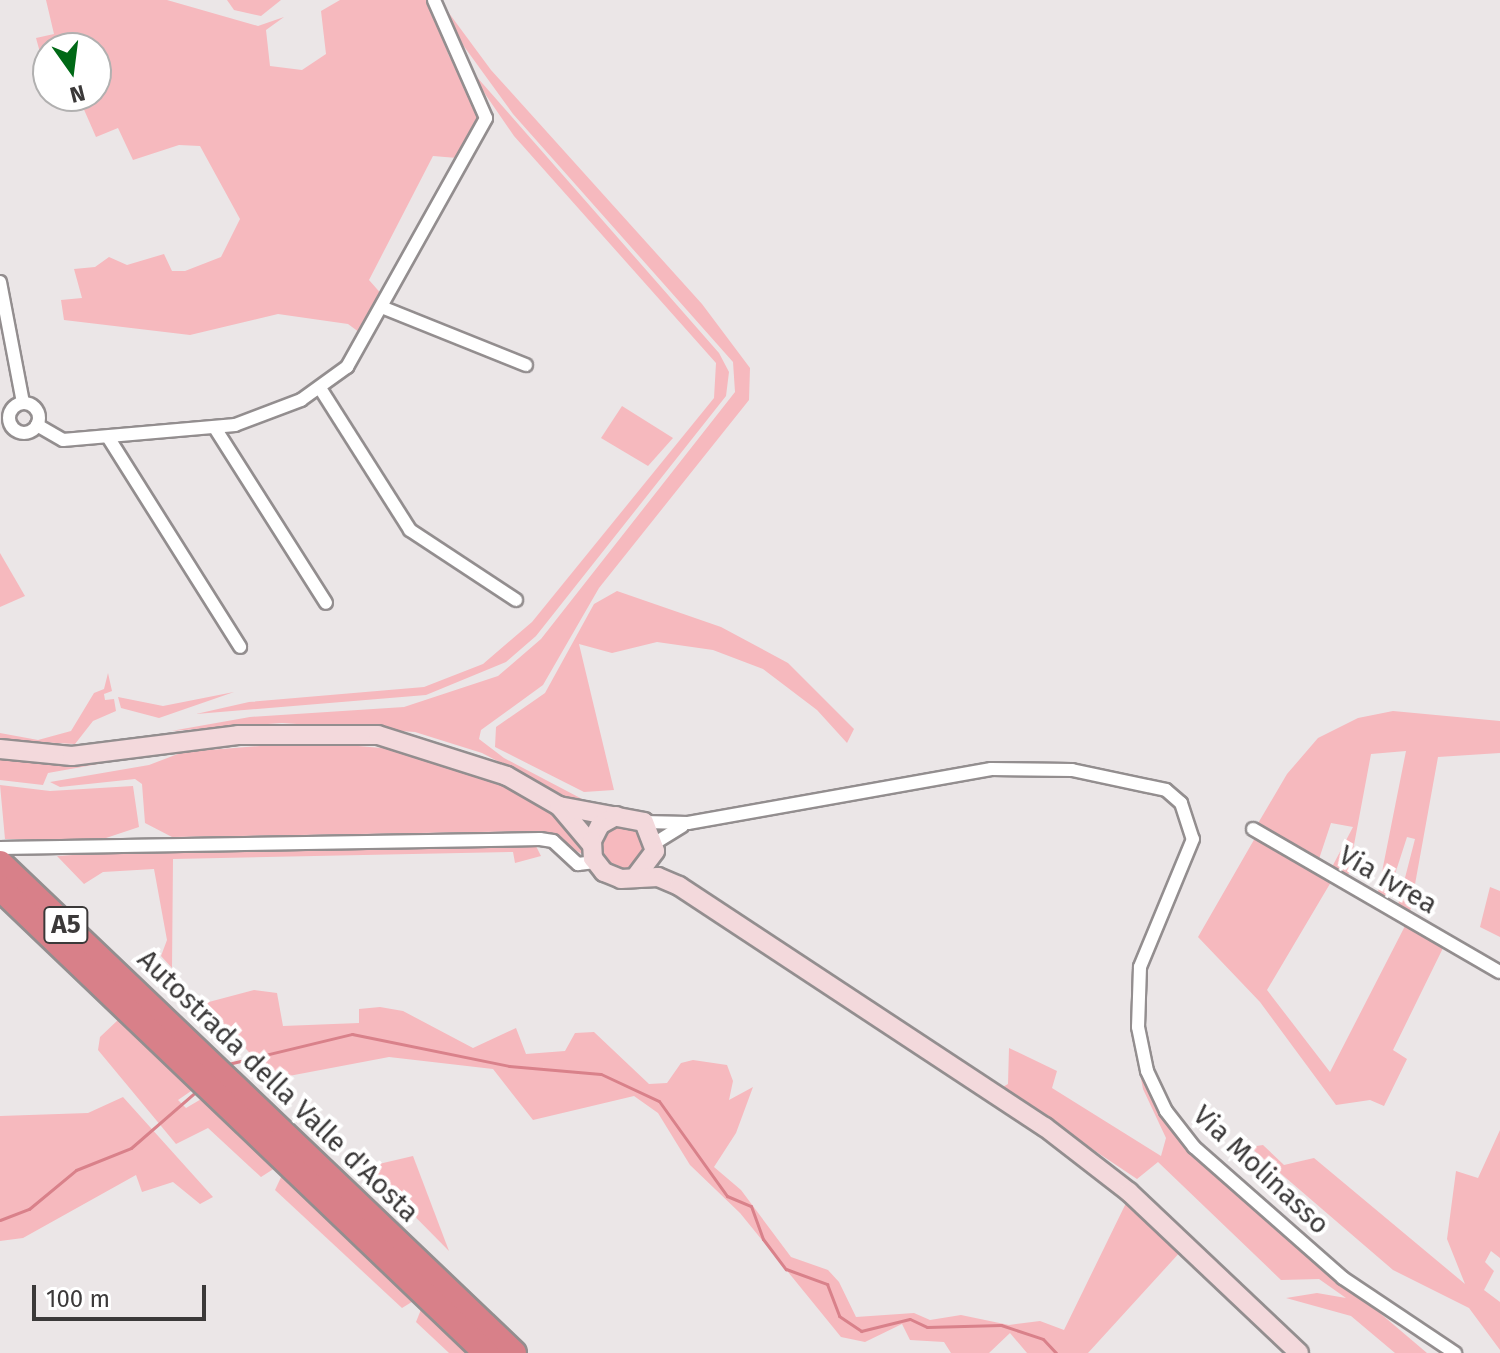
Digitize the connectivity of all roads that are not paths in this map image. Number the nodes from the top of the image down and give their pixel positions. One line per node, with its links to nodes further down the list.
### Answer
1 (434, 0): 3 (street)
2 (0, 282): 6 (street)
3 (384, 308): 4 (street); 5 (street)
4 (526, 365)
5 (320, 388): 8 (street); 11 (street)
6 (23, 403): 7 (street); 9 (street)
7 (37, 425): 9 (street); 10 (street)
8 (215, 428): 10 (street); 12 (street)
9 (6, 431)
10 (108, 437): 13 (street)
11 (516, 600)
12 (326, 603)
13 (240, 647)
14 (0, 749): 15 (main road)
15 (559, 806): 16 (main road); 22 (main road)
16 (616, 816): 17 (main road); 22 (main road)
17 (644, 822): 18 (street); 21 (main road)
18 (688, 823): 21 (street); 33 (street, Via Molinasso)
19 (1253, 829): 27 (street, Via Ivrea)
20 (0, 848): 22 (street)
21 (655, 848): 24 (main road); 25 (main road)
22 (593, 853): 24 (main road)
23 (0, 863): 28 (highway, Autostrada della Valle d'Aosta / A5)
24 (636, 876): 25 (main road)
25 (679, 886): 32 (main road)
26 (0, 888): 28 (highway, Autostrada della Valle d'Aosta / A5)
27 (1500, 972)
28 (133, 1002): 29 (highway, Autostrada della Valle d'Aosta / A5)
29 (435, 1291): 30 (highway, Autostrada della Valle d'Aosta / A5); 31 (highway, Autostrada della Valle d'Aosta / A5)
30 (486, 1353)
31 (514, 1353)
32 (1299, 1353)
33 (1455, 1353)

